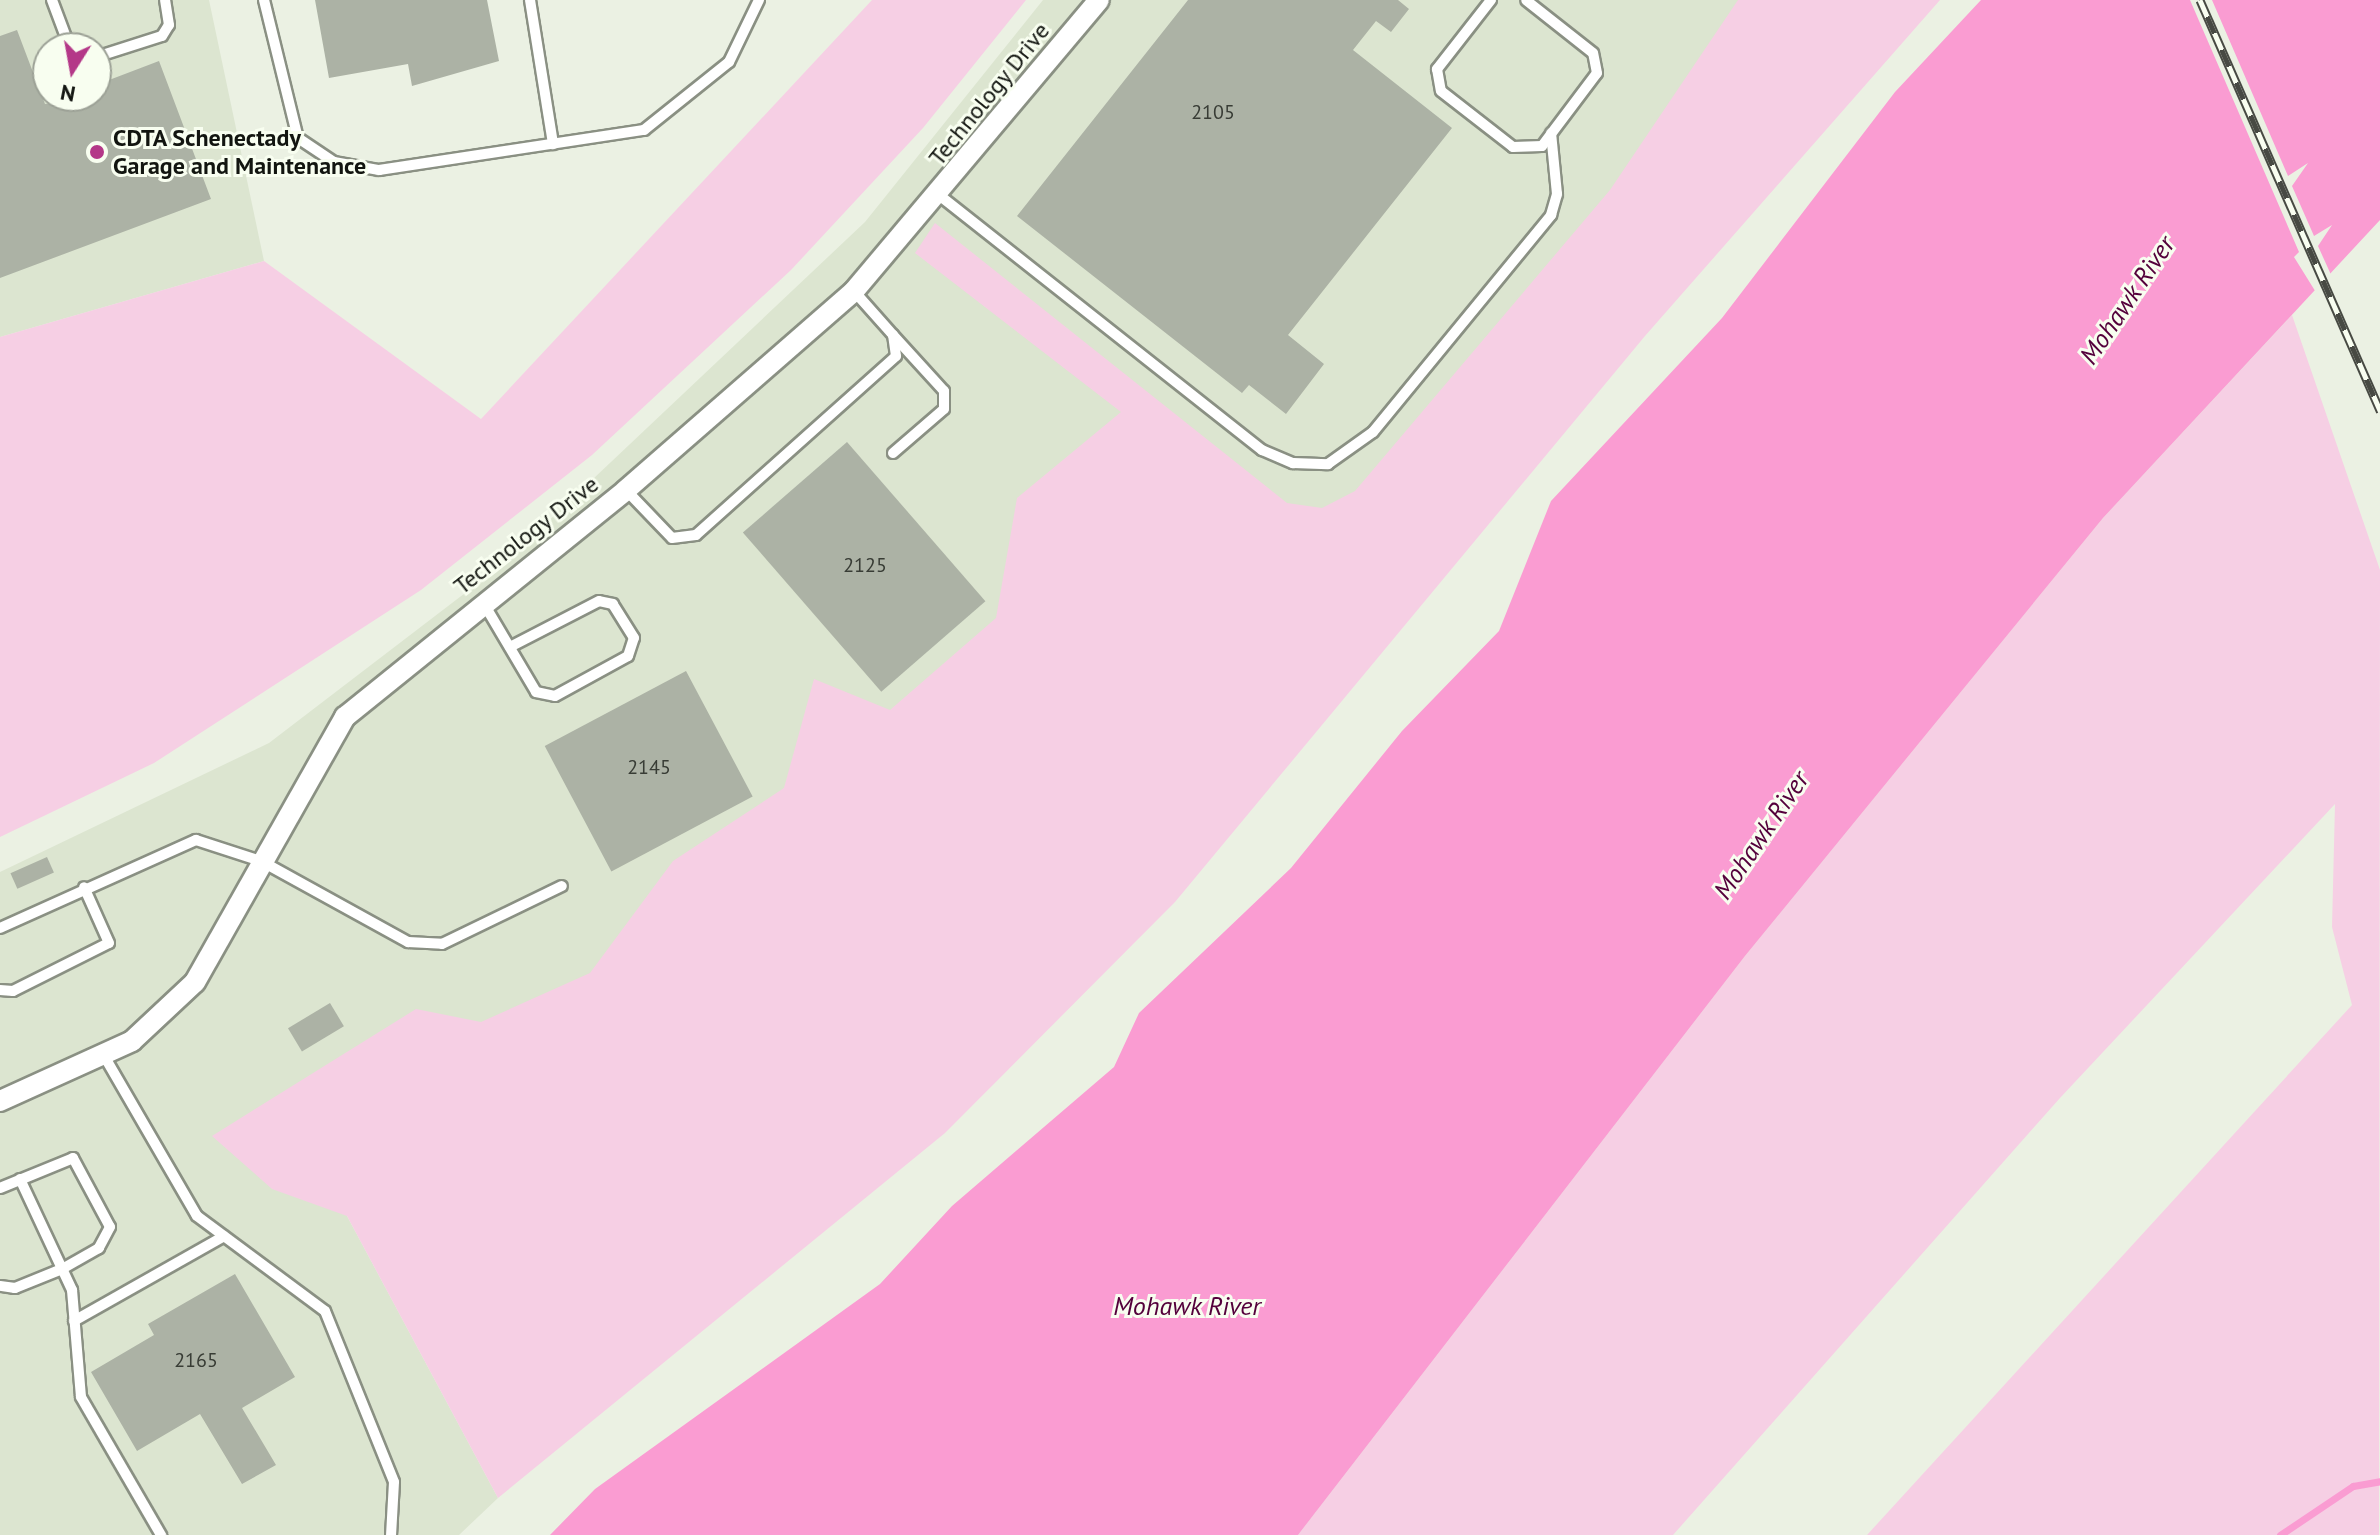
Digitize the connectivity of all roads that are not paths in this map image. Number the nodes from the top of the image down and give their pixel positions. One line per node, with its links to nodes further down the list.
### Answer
1 (52, 0): 9 (lane)
2 (165, 0): 10 (lane)
3 (264, 0): 12 (lane)
4 (530, 0): 12 (lane)
5 (759, 0): 12 (lane)
6 (1099, 0): 13 (street, Technology Drive)
7 (1491, 0): 11 (lane)
8 (1526, 0): 11 (lane)
9 (64, 32)
10 (112, 52)
11 (1551, 133): 13 (lane)
12 (553, 144)
13 (939, 195): 14 (street, Technology Drive)
14 (854, 291): 15 (lane); 17 (street, Technology Drive)
15 (893, 335): 16 (lane); 17 (lane)
16 (893, 453)
17 (626, 490): 18 (street, Technology Drive)
18 (483, 602): 19 (lane); 20 (street, Technology Drive)
19 (510, 647): 19 (lane)
20 (261, 861): 21 (lane); 22 (lane); 25 (street, Technology Drive)
21 (562, 886)
22 (84, 887): 23 (lane); 24 (lane)
23 (0, 928)
24 (0, 990)
25 (103, 1054): 26 (street, Technology Drive); 29 (lane)
26 (0, 1101)
27 (20, 1179): 28 (lane); 30 (lane); 30 (lane)
28 (0, 1188)
29 (224, 1236): 32 (lane); 34 (lane)
30 (62, 1269): 31 (lane); 32 (lane)
31 (0, 1286)
32 (74, 1321): 33 (lane)
33 (161, 1535)
34 (391, 1535)

